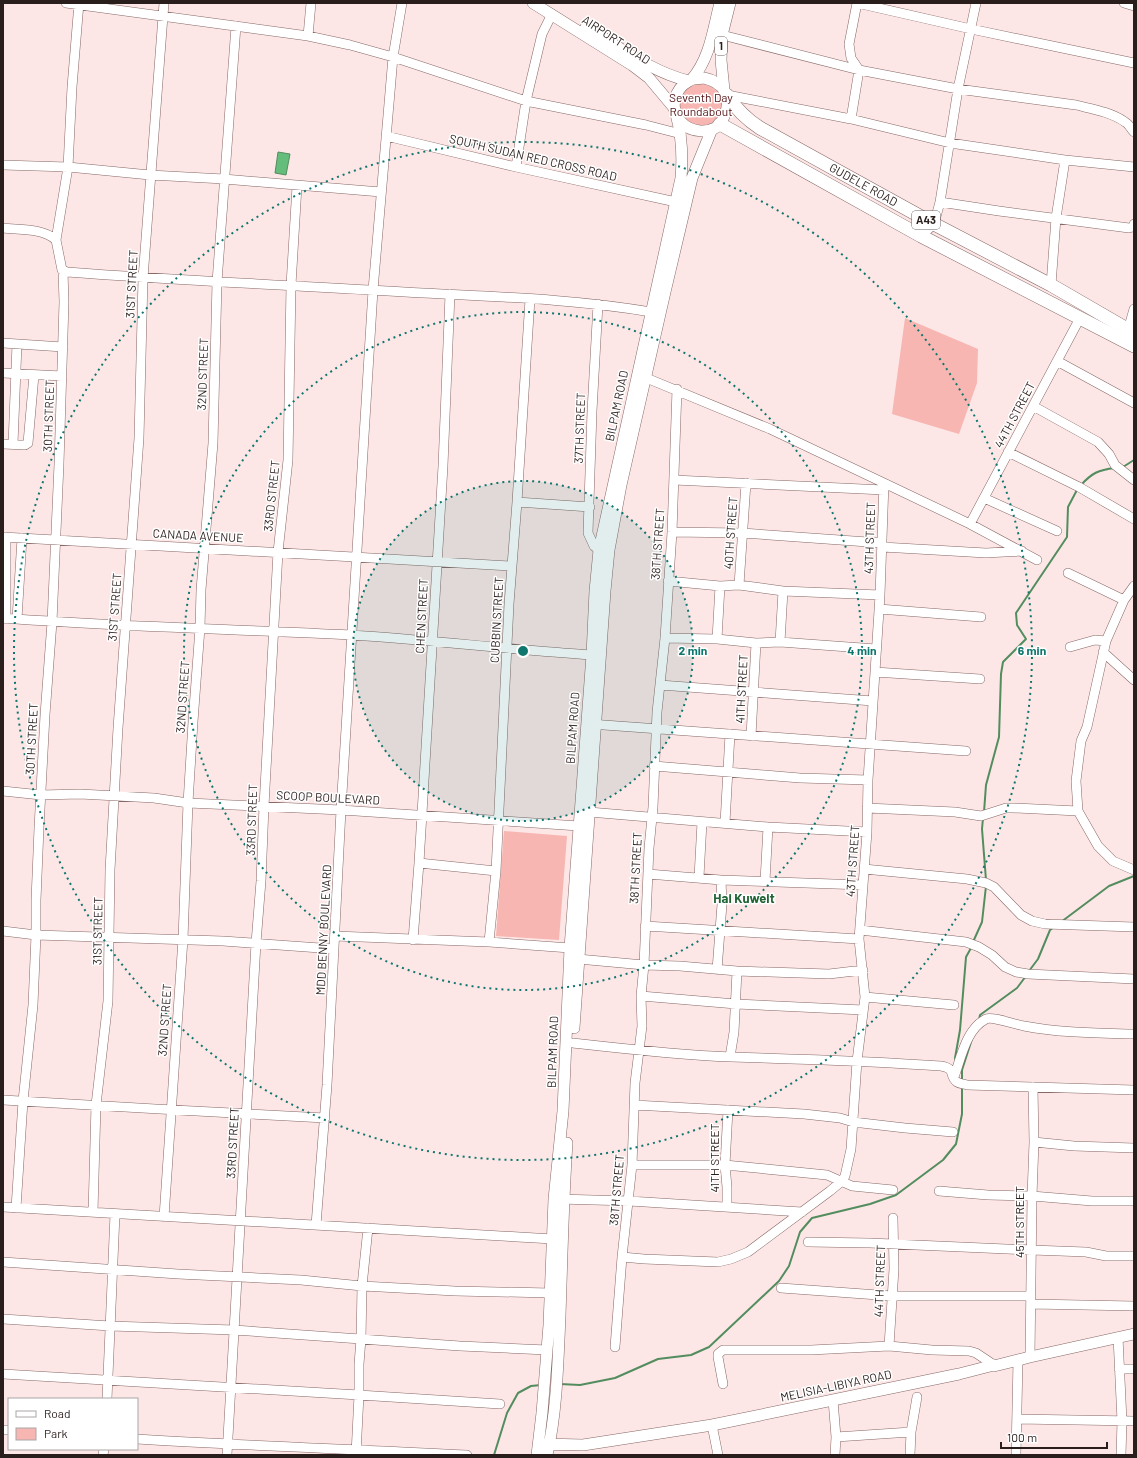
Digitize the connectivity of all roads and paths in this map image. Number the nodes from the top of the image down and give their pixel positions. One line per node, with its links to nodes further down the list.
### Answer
1 (66, 3): 12 (street)
2 (164, 3): 15 (street, 31ST STREET)
3 (311, 3): 19 (street)
4 (402, 3): 20 (street, MDD BENNY BOULEVARD)
5 (533, 3): 14 (main road, AIRPORT ROAD)
6 (547, 3): 23 (main road, AIRPORT ROAD)
7 (720, 3): 23 (main road, 1)
8 (730, 3): 18 (main road, 1)
9 (857, 3): 17 (street); 22 (street)
10 (976, 3): 17 (street)
11 (1124, 3): 13 (street)
12 (79, 4): 15 (street); 38 (street)
13 (1134, 6)
14 (552, 14): 26 (street); 27 (main road, AIRPORT ROAD)
15 (163, 17): 16 (street); 39 (street, 31ST STREET)
16 (236, 26): 19 (street); 40 (street, 32ND STREET)
17 (971, 29): 21 (street); 24 (street)
18 (722, 35): 22 (street); 25 (main road, 1)
19 (308, 36): 20 (street)
20 (393, 57): 26 (street); 32 (street, MDD BENNY BOULEVARD)
21 (1134, 63)
22 (859, 70): 24 (street); 28 (street)
23 (691, 80): 25 (main road); 27 (main road, 1)
24 (958, 89): 30 (street); 33 (street)
25 (726, 93): 28 (street); 29 (main road, 1); 46 (highway, GUDELE ROAD / A43)
26 (526, 101): 31 (street); 36 (street)
27 (675, 111): 29 (main road); 31 (main road, BILPAM ROAD)
28 (851, 119): 33 (street)
29 (716, 127): 49 (highway, GUDELE ROAD / A43); 72 (main road, BILPAM ROAD)
30 (1134, 132)
31 (681, 134): 43 (main road, BILPAM ROAD)
32 (386, 136): 36 (street, SOUTH SUDAN RED CROSS ROAD); 42 (street, MDD BENNY BOULEVARD)
33 (950, 143): 34 (street); 44 (street)
34 (1065, 160): 37 (street); 45 (street)
35 (3, 165): 38 (street)
36 (516, 167): 43 (street, SOUTH SUDAN RED CROSS ROAD)
37 (1134, 167)
38 (68, 168): 39 (street); 50 (street)
39 (150, 175): 40 (street); 52 (street, 31ST STREET)
40 (224, 179): 41 (street); 53 (street, 32ND STREET)
41 (297, 186): 42 (street); 54 (street, 33RD STREET)
42 (381, 192): 56 (street, MDD BENNY BOULEVARD)
43 (676, 202): 61 (main road, BILPAM ROAD)
44 (940, 202): 45 (street); 46 (street)
45 (1056, 218): 47 (street); 55 (street)
46 (934, 224): 49 (street, A43); 55 (highway, GUDELE ROAD / A43)
47 (1134, 224)
48 (3, 228): 50 (street)
49 (921, 236): 62 (highway, GUDELE ROAD / A43)
50 (56, 240): 51 (street, 30TH STREET)
51 (63, 271): 52 (street); 67 (street, 30TH STREET)
52 (143, 278): 53 (street); 95 (street, 31ST STREET)
53 (217, 282): 54 (street); 97 (street, 32ND STREET)
54 (291, 285): 56 (street); 100 (street, 33RD STREET)
55 (1051, 285): 63 (highway, GUDELE ROAD / A43)
56 (373, 290): 57 (street); 101 (street, MDD BENNY BOULEVARD)
57 (450, 294): 58 (street); 103 (street, CHEN STREET)
58 (530, 299): 59 (street); 85 (street, CUBBIN STREET)
59 (598, 304): 61 (street); 86 (street, 37TH STREET)
60 (1134, 309): 63 (street)
61 (651, 312): 72 (main road, BILPAM ROAD)
62 (1080, 318): 66 (highway, GUDELE ROAD / A43); 68 (street, 44TH STREET)
63 (1131, 331)
64 (3, 343): 65 (street)
65 (17, 344): 67 (street); 70 (street)
66 (1134, 346)
67 (63, 347): 73 (street, 30TH STREET)
68 (1057, 361): 75 (street); 76 (street, 44TH STREET)
69 (3, 373): 70 (street)
70 (17, 374): 71 (street); 78 (street)
71 (34, 375): 73 (street); 78 (street)
72 (641, 375): 74 (street); 98 (main road, BILPAM ROAD); 139 (main road, BILPAM ROAD)
73 (62, 376): 94 (street, 30TH STREET)
74 (677, 389): 80 (street, 38TH STREET); 83 (street)
75 (1134, 403)
76 (1033, 406): 79 (street, 44TH STREET); 81 (street)
77 (3, 444): 78 (street)
78 (14, 444)
79 (1008, 452): 84 (street, 44TH STREET); 87 (street)
80 (674, 480): 82 (street); 90 (street, 38TH STREET)
81 (1134, 480)
82 (746, 483): 83 (street); 91 (street, 40TH STREET)
83 (884, 487): 88 (street); 96 (street, 43TH STREET)
84 (984, 498): 88 (street, 44TH STREET); 89 (street)
85 (518, 502): 86 (street); 104 (street, CUBBIN STREET)
86 (590, 507): 98 (street, 37TH STREET)
87 (1134, 519)
88 (970, 524): 99 (street)
89 (1057, 531)
90 (672, 532): 91 (street); 106 (street, 38TH STREET)
91 (742, 533): 96 (street); 107 (street, 40TH STREET)
92 (4, 537): 93 (street, CANADA AVENUE); 115 (street)
93 (22, 538): 94 (street, CANADA AVENUE); 116 (street)
94 (56, 540): 95 (street, CANADA AVENUE); 117 (street, 30TH STREET)
95 (130, 544): 97 (street, CANADA AVENUE); 118 (street, 31ST STREET)
96 (882, 545): 99 (street); 111 (street, 43TH STREET)
97 (206, 549): 100 (street, CANADA AVENUE); 119 (street, 32ND STREET)
98 (599, 550): 132 (main road, BILPAM ROAD)
99 (1022, 551): 102 (street)
100 (278, 552): 101 (street, CANADA AVENUE); 120 (street, 33RD STREET)
101 (356, 556): 103 (street, CANADA AVENUE); 121 (street, MDD BENNY BOULEVARD)
102 (1037, 560)
103 (437, 563): 104 (street, CANADA AVENUE); 124 (street, CHEN STREET)
104 (511, 566): 129 (street, CUBBIN STREET)
105 (1068, 573): 112 (street)
106 (668, 581): 108 (street); 122 (street, 38TH STREET)
107 (740, 585): 108 (street); 110 (street)
108 (720, 586): 123 (street)
109 (1134, 586): 112 (street)
110 (783, 591): 111 (street); 126 (street)
111 (880, 595): 113 (street, 43TH STREET)
112 (1124, 600): 125 (street)
113 (879, 609): 114 (street); 130 (street, 43TH STREET)
114 (981, 617)
115 (5, 618): 116 (street)
116 (17, 619): 117 (street)
117 (52, 622): 118 (street); 149 (street, 30TH STREET)
118 (126, 626): 119 (street); 150 (street, 31ST STREET)
119 (200, 628): 120 (street); 151 (street, 32ND STREET)
120 (274, 632): 121 (street); 152 (street, 33RD STREET)
121 (352, 636): 124 (street); 154 (street, MDD BENNY BOULEVARD)
122 (665, 638): 123 (street); 136 (street, 38TH STREET)
123 (716, 639): 127 (street)
124 (432, 641): 129 (street); 157 (street, CHEN STREET)
125 (1106, 641): 128 (street); 131 (street)
126 (780, 642): 127 (street); 130 (street)
127 (756, 643): 137 (street, 41TH STREET)
128 (1070, 647)
129 (508, 648): 132 (street); 159 (street, CUBBIN STREET)
130 (876, 649): 133 (street, 43TH STREET)
131 (1103, 652): 135 (street); 155 (street)
132 (592, 655): 139 (main road, BILPAM ROAD)
133 (875, 672): 134 (street); 138 (street, 43TH STREET)
134 (980, 679)
135 (1134, 680)
136 (660, 685): 137 (street); 140 (street, 38TH STREET)
137 (754, 692): 138 (street); 142 (street, 41TH STREET)
138 (874, 702): 143 (street, 43TH STREET)
139 (591, 724): 140 (street); 156 (main road, BILPAM ROAD); 162 (main road, BILPAM ROAD)
140 (656, 729): 141 (street); 145 (street, 38TH STREET)
141 (730, 734): 142 (street); 146 (street)
142 (751, 736): 143 (street)
143 (871, 744): 144 (street); 147 (street, 43TH STREET)
144 (966, 751)
145 (654, 766): 146 (street); 158 (street, 38TH STREET)
146 (727, 772): 147 (street); 161 (street)
147 (868, 780): 153 (street, 43TH STREET)
148 (3, 792): 149 (street, SCOOP BOULEVARD)
149 (41, 795): 150 (street, SCOOP BOULEVARD); 179 (street, 30TH STREET)
150 (114, 797): 151 (street, SCOOP BOULEVARD); 181 (street, 31ST STREET)
151 (188, 803): 152 (street, SCOOP BOULEVARD); 182 (street, 32ND STREET)
152 (264, 806): 154 (street, SCOOP BOULEVARD); 185 (street, 33RD STREET)
153 (868, 808): 155 (street); 164 (street, 43TH STREET)
154 (341, 810): 157 (street, SCOOP BOULEVARD); 180 (street, MDD BENNY BOULEVARD)
155 (1078, 811): 167 (street)
156 (589, 812): 158 (street); 188 (main road, BILPAM ROAD)
157 (422, 816): 159 (street, SCOOP BOULEVARD); 165 (street, CHEN STREET)
158 (652, 818): 160 (street); 169 (street, 38TH STREET)
159 (498, 821): 162 (street, SCOOP BOULEVARD); 168 (street, CUBBIN STREET)
160 (702, 822): 161 (street); 170 (street)
161 (725, 823): 163 (street)
162 (579, 826): 186 (main road, BILPAM ROAD)
163 (768, 827): 164 (street); 172 (street)
164 (867, 832): 166 (street, 43TH STREET)
165 (419, 863): 168 (street); 183 (street, CHEN STREET)
166 (864, 869): 173 (street, 43TH STREET); 175 (street)
167 (1134, 870)
168 (496, 871): 184 (street, CUBBIN STREET)
169 (648, 874): 170 (street); 174 (street, 38TH STREET)
170 (699, 877): 171 (street)
171 (722, 880): 172 (street); 177 (street)
172 (765, 881): 173 (street)
173 (863, 885): 178 (street, 43TH STREET)
174 (645, 926): 177 (street); 189 (street, 38TH STREET)
175 (1134, 927)
176 (3, 931): 179 (street)
177 (719, 931): 178 (street); 190 (street)
178 (860, 934): 191 (street, 43TH STREET); 193 (street)
179 (36, 935): 181 (street); 208 (street, 30TH STREET)
180 (335, 936): 183 (street); 187 (street, MDD BENNY BOULEVARD)
181 (109, 938): 182 (street); 209 (street, 31ST STREET)
182 (183, 939): 185 (street); 211 (street, 32ND STREET)
183 (413, 940): 184 (street)
184 (490, 942): 186 (street)
185 (256, 943): 187 (street); 213 (street, 33RD STREET)
186 (570, 948): 225 (main road, BILPAM ROAD)
187 (334, 949): 214 (street, MDD BENNY BOULEVARD)
188 (578, 959): 189 (street); 200 (main road, BILPAM ROAD)
189 (644, 965): 190 (street); 194 (street, 38TH STREET)
190 (717, 970): 192 (street)
191 (863, 970): 192 (street); 195 (street, 43TH STREET)
192 (737, 971): 196 (street)
193 (1134, 979)
194 (641, 996): 196 (street); 201 (street, 38TH STREET)
195 (865, 997): 197 (street); 198 (street, 43TH STREET)
196 (736, 1004): 198 (street); 202 (street)
197 (954, 1005)
198 (863, 1010): 203 (street, 43TH STREET)
199 (1134, 1034): 204 (street)
200 (573, 1043): 201 (street); 225 (main road, BILPAM ROAD)
201 (640, 1050): 202 (street); 210 (street, 38TH STREET)
202 (730, 1057): 203 (street)
203 (857, 1061): 204 (street); 215 (street, 43TH STREET)
204 (960, 1082): 205 (street)
205 (1033, 1087): 206 (street); 217 (street, 45TH STREET)
206 (1134, 1090)
207 (3, 1100): 208 (street)
208 (23, 1101): 209 (street); 230 (street, 30TH STREET)
209 (96, 1105): 211 (street); 231 (street, 31ST STREET)
210 (634, 1105): 212 (street); 219 (street, 38TH STREET)
211 (171, 1110): 213 (street); 234 (street, 32ND STREET)
212 (728, 1110): 215 (street); 220 (street, 41TH STREET)
213 (246, 1114): 214 (street); 236 (street, 33RD STREET)
214 (325, 1118): 237 (street, MDD BENNY BOULEVARD)
215 (853, 1122): 216 (street); 221 (street, 43TH STREET)
216 (953, 1132)
217 (1034, 1142): 218 (street); 224 (street, 45TH STREET)
218 (1134, 1148)
219 (632, 1165): 220 (street); 226 (street, 38TH STREET)
220 (726, 1165): 221 (street); 229 (street, 41TH STREET)
221 (842, 1181): 222 (street); 232 (street)
222 (893, 1190)
223 (939, 1191): 224 (street)
224 (1032, 1196): 227 (street); 242 (street, 45TH STREET)
225 (559, 1199): 226 (street); 239 (main road, BILPAM ROAD); 277 (main road, BILPAM ROAD)
226 (629, 1201): 229 (street); 244 (street, 38TH STREET)
227 (1134, 1201)
228 (3, 1207): 230 (street)
229 (727, 1207): 232 (street)
230 (16, 1208): 231 (street)
231 (93, 1212): 233 (street)
232 (802, 1212): 244 (street)
233 (115, 1214): 234 (street); 246 (street)
234 (164, 1217): 236 (street)
235 (893, 1218): 241 (street, 44TH STREET)
236 (240, 1221): 237 (street); 247 (street, 33RD STREET)
237 (316, 1225): 238 (street)
238 (368, 1228): 239 (street); 248 (street)
239 (553, 1239): 250 (main road, BILPAM ROAD)
240 (808, 1242): 241 (street)
241 (893, 1244): 242 (street); 251 (street, 44TH STREET)
242 (1032, 1250): 243 (street); 252 (street, 45TH STREET)
243 (1134, 1256)
244 (622, 1257): 261 (street, 38TH STREET)
245 (3, 1262): 246 (street)
246 (113, 1269): 247 (street); 255 (street)
247 (238, 1277): 248 (street); 256 (street, 33RD STREET)
248 (362, 1286): 250 (street); 259 (street)
249 (781, 1288): 251 (street)
250 (550, 1293): 262 (main road, BILPAM ROAD)
251 (892, 1296): 252 (street); 260 (street, 44TH STREET)
252 (1031, 1300): 253 (street); 263 (street, 45TH STREET)
253 (1134, 1306)
254 (3, 1318): 255 (street)
255 (110, 1326): 256 (street); 269 (street)
256 (234, 1330): 259 (street); 271 (street, 33RD STREET)
257 (1134, 1334): 258 (main road, MELISIA-LIBIYA ROAD)
258 (1118, 1338): 263 (main road, MELISIA-LIBIYA ROAD); 266 (street)
259 (361, 1339): 262 (street); 272 (street)
260 (889, 1346): 265 (street); 270 (street)
261 (615, 1347)
262 (547, 1351): 277 (main road, BILPAM ROAD)
263 (1030, 1357): 264 (main road, MELISIA-LIBIYA ROAD)
264 (1018, 1360): 265 (main road, MELISIA-LIBIYA ROAD); 278 (street)
265 (994, 1365): 275 (main road, MELISIA-LIBIYA ROAD)
266 (1119, 1369): 267 (street); 279 (street)
267 (1134, 1369)
268 (3, 1374): 269 (street)
269 (108, 1380): 271 (street); 274 (street)
270 (723, 1384)
271 (231, 1388): 272 (street); 285 (street, 33RD STREET)
272 (359, 1395): 276 (street); 287 (street)
273 (917, 1397): 282 (street)
274 (107, 1398)
275 (833, 1400): 281 (main road, MELISIA-LIBIYA ROAD); 283 (street)
276 (500, 1404)
277 (548, 1414): 286 (main road)
278 (1017, 1418): 279 (street); 293 (street)
279 (1122, 1421): 280 (street); 294 (street)
280 (1134, 1421)
281 (712, 1425): 286 (main road, MELISIA-LIBIYA ROAD); 290 (street)
282 (911, 1432): 283 (street); 292 (street)
283 (836, 1437): 291 (street)
284 (138, 1439): 285 (street)
285 (228, 1445): 287 (street); 288 (street, 33RD STREET)
286 (543, 1450)
287 (356, 1452): 289 (street)
288 (227, 1455)
289 (467, 1455)
290 (718, 1455)
291 (835, 1455)
292 (910, 1455)
293 (1016, 1455)
294 (1121, 1455)

